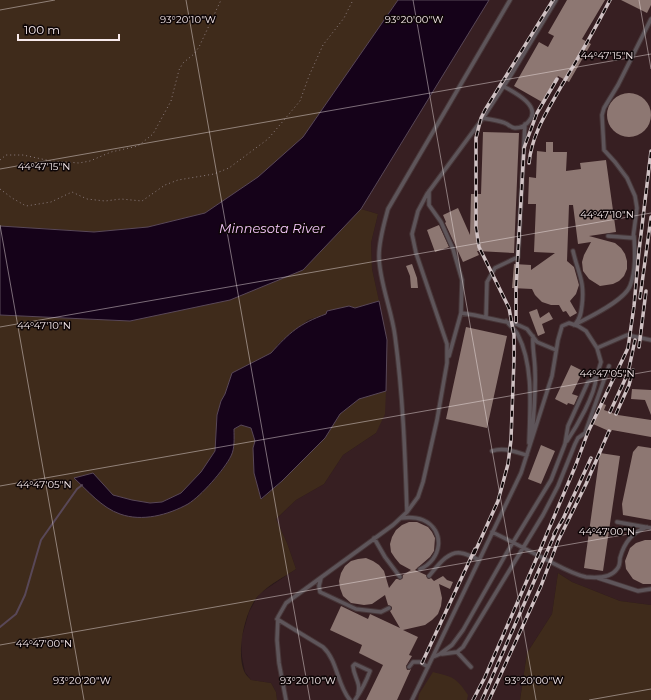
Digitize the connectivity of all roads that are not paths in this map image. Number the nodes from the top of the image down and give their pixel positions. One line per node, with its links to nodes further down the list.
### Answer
1 (510, 0): 29 (lane)
2 (556, 0): 4 (lane)
3 (651, 19): 10 (lane)
4 (503, 86): 5 (lane); 6 (lane)
5 (483, 118): 6 (lane); 7 (lane)
6 (525, 124): 14 (lane)
7 (429, 190): 8 (lane); 9 (lane)
8 (430, 205): 9 (lane); 13 (lane)
9 (418, 211): 21 (lane)
10 (634, 235): 11 (lane); 16 (lane)
11 (608, 236)
12 (573, 252): 16 (lane)
13 (462, 313): 14 (lane); 21 (lane)
14 (486, 317): 15 (lane)
15 (506, 321): 17 (lane); 26 (lane)
16 (574, 325): 19 (lane); 20 (lane)
17 (533, 336): 20 (lane); 24 (lane)
18 (651, 340): 19 (lane)
19 (597, 348): 23 (lane)
20 (556, 350): 24 (lane)
21 (447, 363): 29 (lane)
22 (609, 366): 36 (lane)
23 (596, 378): 25 (lane); 25 (lane)
24 (531, 442): 26 (lane)
25 (565, 444): 35 (lane)
26 (529, 448): 28 (lane)
27 (492, 451): 28 (lane)
28 (527, 455): 33 (lane)
29 (407, 512): 30 (lane)
30 (400, 518): 34 (lane); 38 (lane)
31 (617, 522): 32 (lane)
32 (649, 528): 42 (lane)
33 (492, 532): 35 (lane); 37 (lane)
34 (374, 538): 40 (lane); 41 (lane)
35 (513, 543): 36 (lane); 47 (lane)
36 (523, 548): 42 (lane); 46 (lane)
37 (479, 560): 39 (lane); 48 (lane)
38 (420, 569)
39 (429, 576)
40 (321, 577): 44 (lane); 45 (lane)
41 (400, 577)
42 (593, 577): 43 (lane)
43 (651, 589)
44 (388, 608)
45 (277, 619): 53 (lane); 54 (lane)
46 (457, 652): 47 (lane); 49 (lane)
47 (439, 655): 48 (lane)
48 (433, 657): 51 (lane)
49 (471, 666)
50 (409, 667): 51 (lane)
51 (428, 667): 56 (lane)
52 (358, 694): 52 (lane); 55 (lane)
53 (286, 700)
54 (350, 700)
55 (354, 700)
56 (412, 700)

